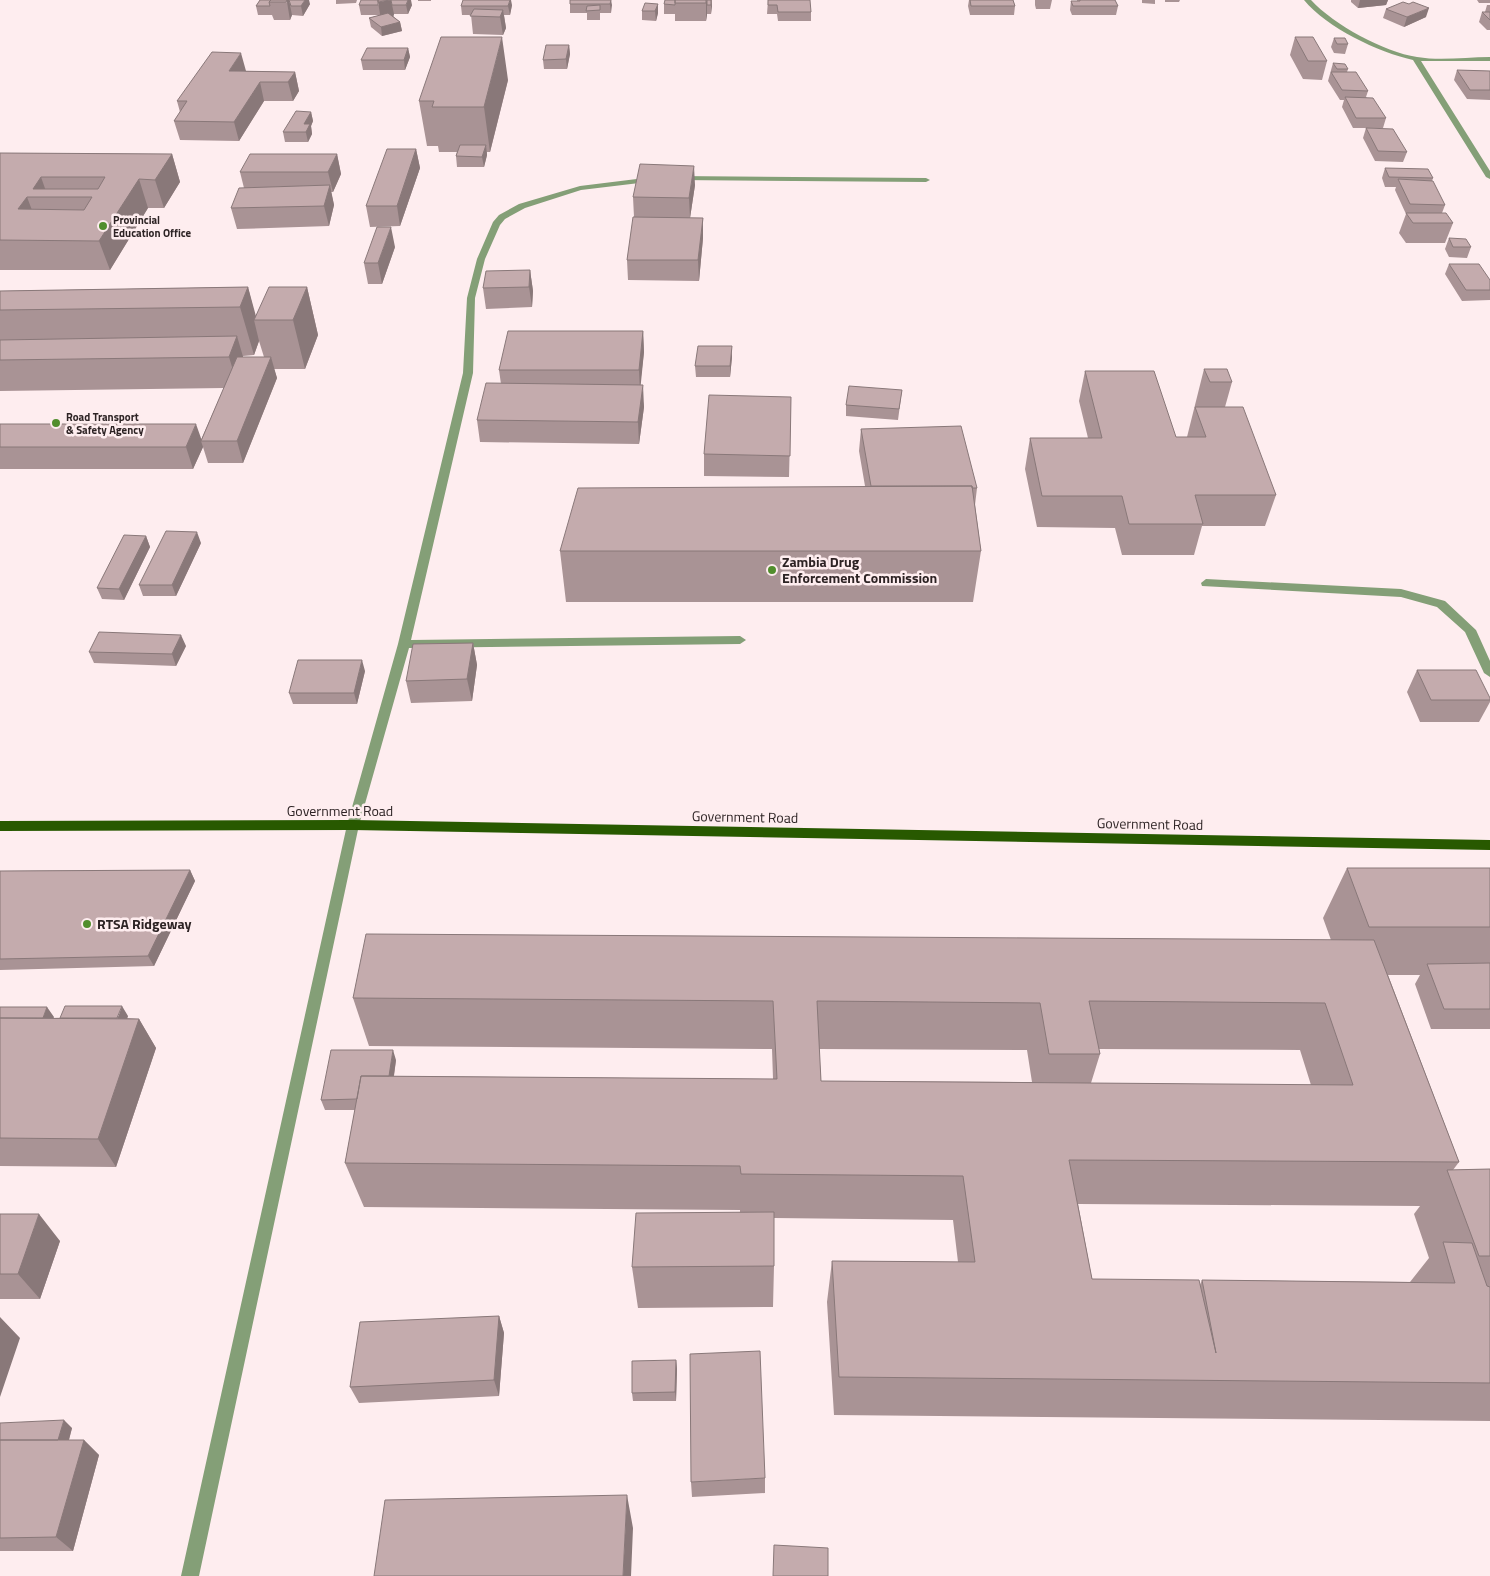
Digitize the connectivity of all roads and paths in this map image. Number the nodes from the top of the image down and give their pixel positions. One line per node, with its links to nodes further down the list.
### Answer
1 (1307, 0): 2 (street)
2 (1416, 59): 3 (street); 4 (street)
3 (1490, 59)
4 (1490, 177)
5 (926, 180): 8 (street)
6 (1206, 584): 9 (street)
7 (740, 640): 8 (street)
8 (404, 644): 11 (street)
9 (1490, 673)
10 (0, 826): 11 (main road, Government Road)
11 (353, 826): 12 (main road, Government Road); 13 (street)
12 (1490, 845)
13 (190, 1576)

